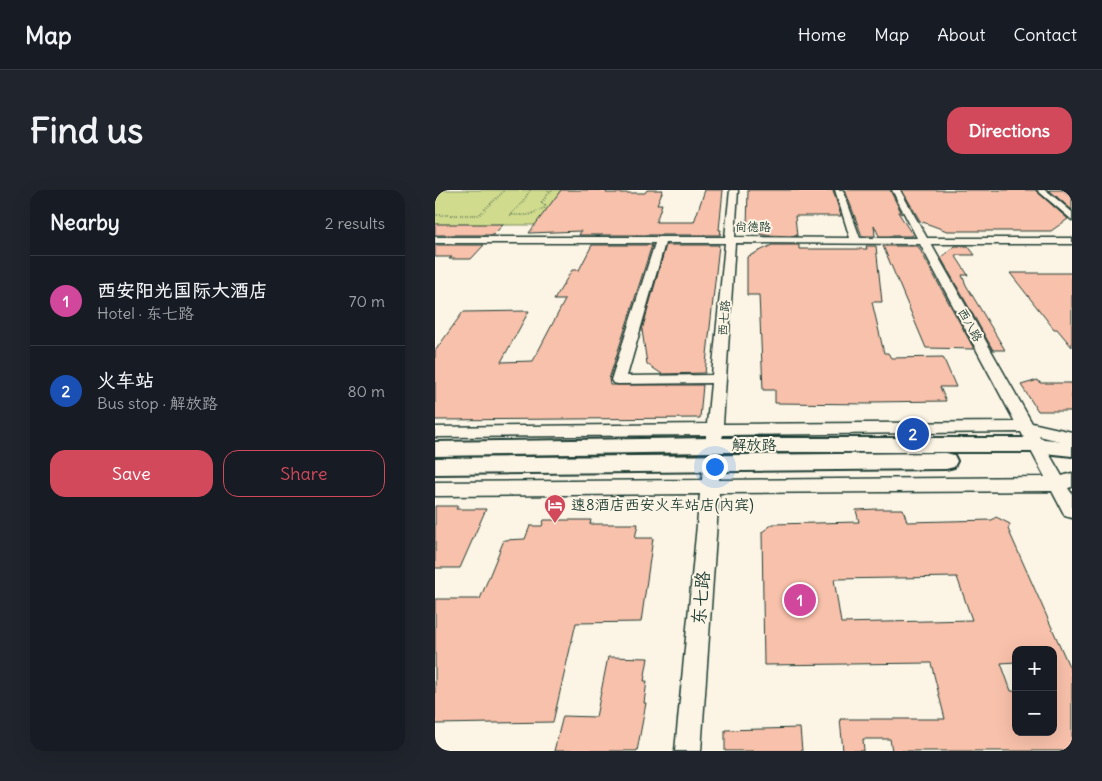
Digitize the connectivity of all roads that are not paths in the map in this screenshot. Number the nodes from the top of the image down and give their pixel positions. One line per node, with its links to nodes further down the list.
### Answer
1 (734, 190): 8 (street, 西七路)
2 (839, 190): 9 (street)
3 (896, 190): 10 (street, 西八路)
4 (1041, 190): 5 (street)
5 (1072, 217)
6 (435, 240): 7 (street, 尚德路)
7 (661, 240): 8 (street, 尚德路); 12 (street)
8 (730, 240): 9 (street, 尚德路); 12 (street, 西七路)
9 (856, 240): 10 (street, 尚德路)
10 (924, 240): 11 (street, 尚德路); 15 (street, 西八路)
11 (1072, 240)
12 (719, 379): 16 (street, 西七路)
13 (435, 432): 16 (street)
14 (1072, 438): 15 (street)
15 (1035, 444): 16 (main road, 解放路); 16 (street); 18 (main road, 解放路); 19 (main road, 解放路); 21 (street, 西八路)
16 (713, 446): 17 (main road, 解放路); 20 (main road, 解放路); 22 (street, 东七路)
17 (435, 449)
18 (1072, 449)
19 (1072, 461)
20 (435, 466)
21 (1067, 480): 22 (street); 24 (street, 西八路)
22 (711, 485): 23 (street); 25 (street, 东七路)
23 (435, 489)
24 (1072, 511)
25 (688, 751)

